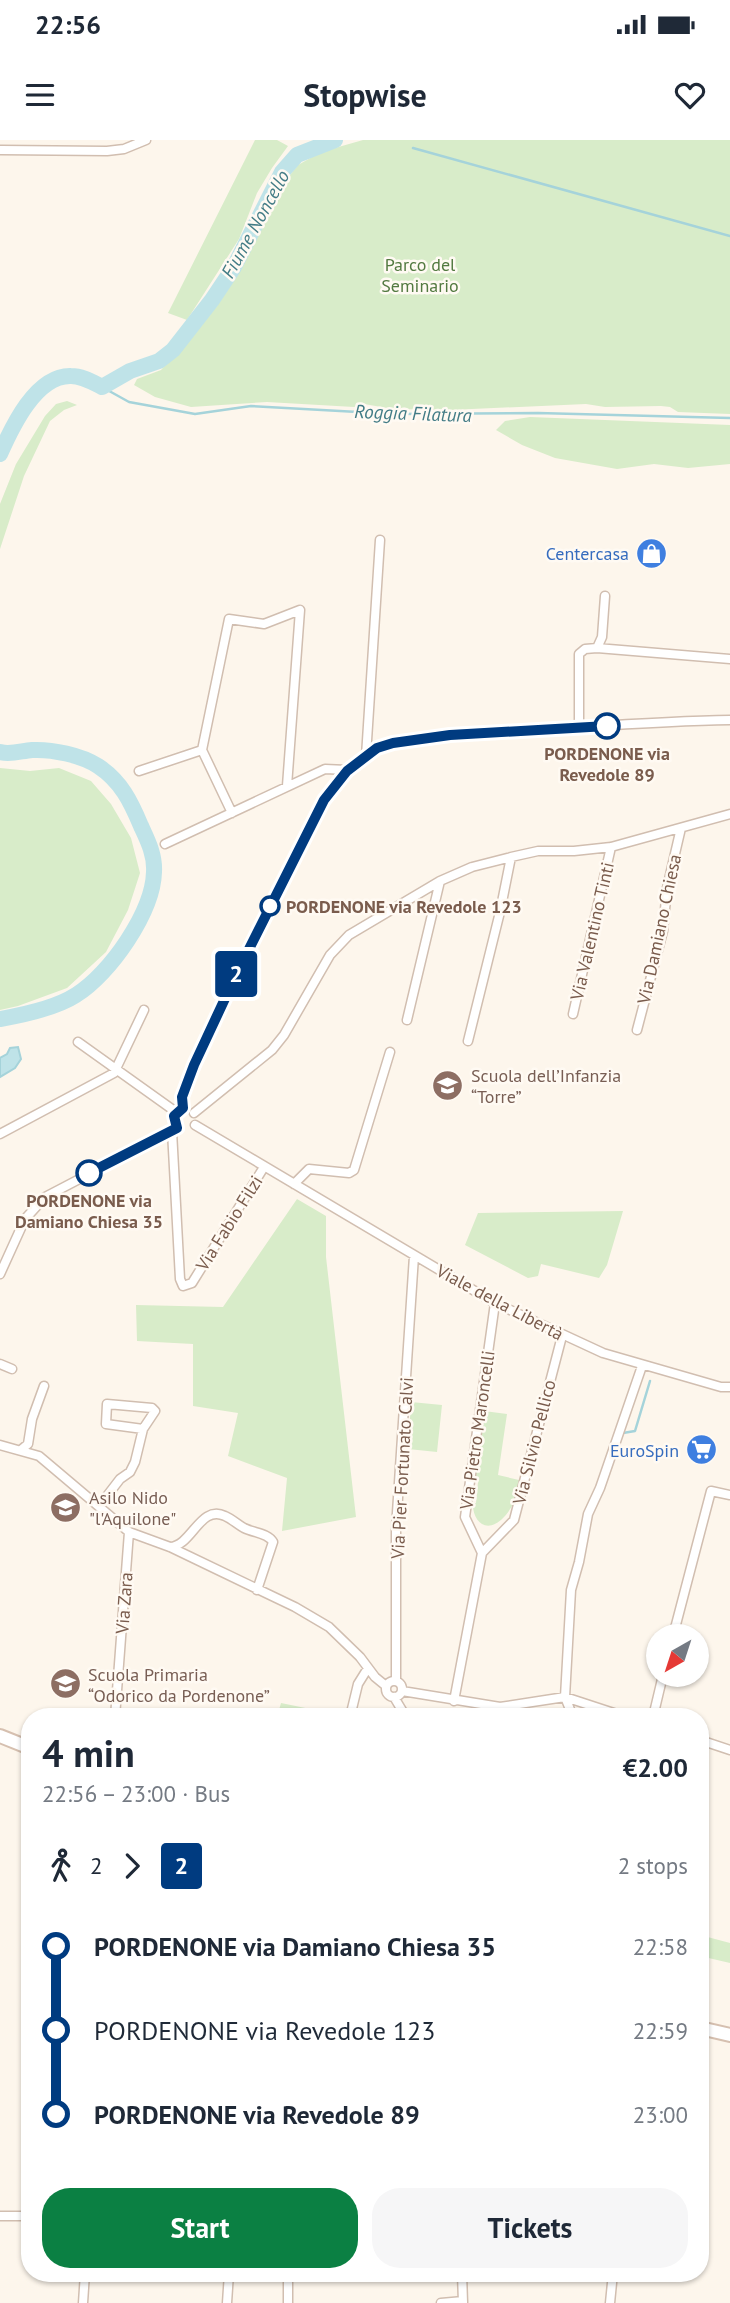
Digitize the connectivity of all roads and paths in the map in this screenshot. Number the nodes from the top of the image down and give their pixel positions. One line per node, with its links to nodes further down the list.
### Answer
1 (7, 140): 3 (street)
2 (146, 140): 3 (street)
3 (1, 152)
4 (380, 540): 11 (street)
5 (605, 596): 6 (street)
6 (597, 648): 7 (street); 9 (street)
7 (730, 659)
8 (730, 720): 9 (street)
9 (579, 727): 11 (street)
10 (202, 750): 12 (street); 14 (street); 15 (street)
11 (366, 756): 13 (street)
12 (139, 771)
13 (347, 771): 14 (street); 30 (street)
14 (287, 786): 15 (street)
15 (232, 813): 18 (street)
16 (730, 814): 17 (street, Via Damiano Chiesa)
17 (681, 828): 19 (street, Via Damiano Chiesa); 25 (street, Via Damiano Chiesa)
18 (165, 844)
19 (611, 847): 20 (street, Via Damiano Chiesa); 23 (street, Via Valentino Tinti)
20 (511, 857): 21 (street, Via Damiano Chiesa); 26 (street)
21 (440, 881): 24 (street); 31 (street, Via Damiano Chiesa)
22 (144, 1010): 29 (street)
23 (573, 1014)
24 (407, 1020)
25 (637, 1030)
26 (468, 1041)
27 (78, 1042): 29 (street)
28 (390, 1052): 36 (street)
29 (116, 1070): 30 (street); 34 (street)
30 (179, 1110): 31 (street); 33 (street)
31 (194, 1113): 32 (street)
32 (195, 1125): 33 (street); 35 (street, Viale della Libertà)
33 (175, 1129): 35 (street, Via Fabio Filzi); 38 (street)
34 (0, 1134)
35 (264, 1167): 36 (street, Viale della Libertà)
36 (294, 1184): 37 (street, Viale della Libertà)
37 (414, 1256): 39 (street, Viale della Libertà); 58 (street, Via Pier Fortunato Calvi)
38 (0, 1274)
39 (495, 1303): 40 (street, Viale della Libertà); 54 (street, Via Pietro Maroncelli)
40 (562, 1336): 42 (street, Viale della Libertà); 54 (street, Via Silvio Pellico)
41 (0, 1364): 43 (street)
42 (642, 1366): 45 (street, Viale della Libertà); 62 (street)
43 (12, 1369)
44 (44, 1386): 49 (street)
45 (725, 1387): 46 (street, Viale della Libertà)
46 (730, 1393)
47 (143, 1429): 47 (street); 51 (street)
48 (0, 1445): 49 (street)
49 (22, 1450): 51 (street)
50 (730, 1495): 56 (street)
51 (100, 1505): 52 (street)
52 (129, 1532): 53 (street); 64 (street, Via Zara)
53 (170, 1547): 55 (street); 55 (street)
54 (482, 1553): 63 (street)
55 (257, 1590): 57 (street)
56 (676, 1624)
57 (368, 1668): 59 (street); 65 (street)
58 (396, 1680): 59 (street); 61 (street)
59 (386, 1686): 61 (street)
60 (660, 1687): 69 (street)
61 (398, 1694): 63 (street); 66 (street)
62 (565, 1697): 63 (street); 67 (street); 68 (street)
63 (454, 1701)
64 (117, 1708)
65 (352, 1708)
66 (403, 1708)
67 (569, 1708)
68 (599, 1708)
69 (655, 1708)
70 (0, 1735): 71 (street)
71 (21, 1744)
72 (709, 1744): 73 (street)
73 (730, 1750)
74 (709, 2030): 75 (street)
75 (730, 2035)
76 (0, 2216): 77 (street)
77 (21, 2216)
78 (84, 2282): 84 (street)
79 (228, 2282): 85 (street)
80 (288, 2282): 86 (street)
81 (462, 2282): 83 (street)
82 (612, 2282): 88 (street)
83 (463, 2302): 87 (street)
84 (83, 2303)
85 (226, 2303)
86 (288, 2303)
87 (441, 2303)
88 (610, 2303)

